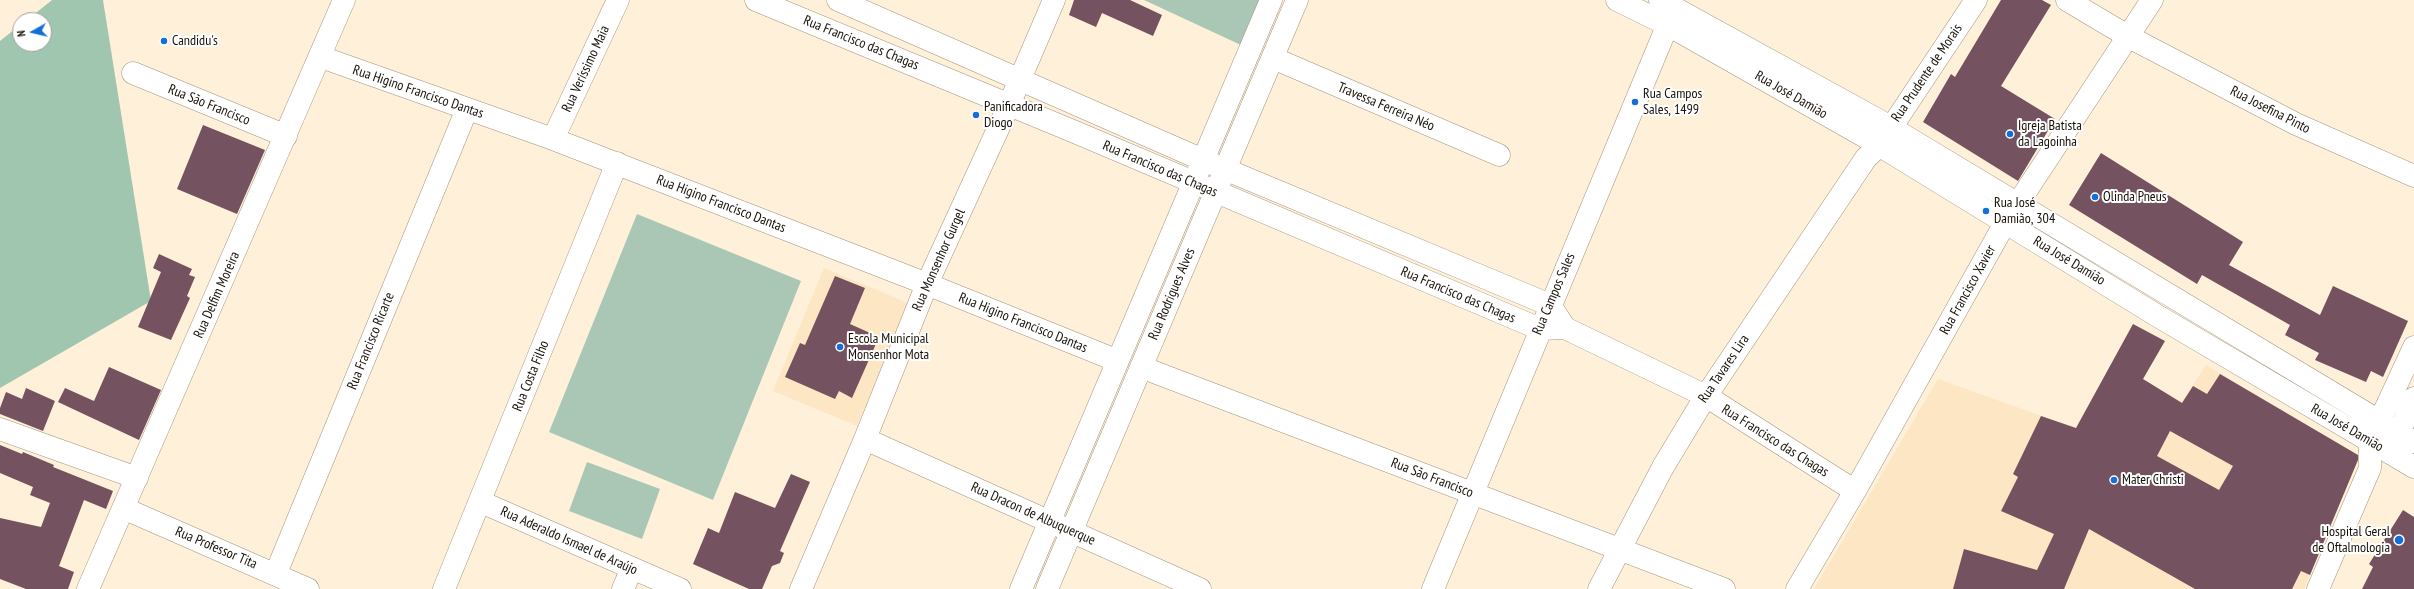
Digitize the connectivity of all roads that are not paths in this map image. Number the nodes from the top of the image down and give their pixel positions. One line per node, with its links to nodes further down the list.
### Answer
1 (344, 0): 17 (street, Rua Delfim Moreira)
2 (618, 0): 25 (street, Rua Veríssimo Maia)
3 (756, 0): 16 (street, Rua Francisco das Chagas)
4 (838, 0): 13 (street, Rua Francisco das Chagas)
5 (1054, 0): 20 (street, Rua Monsenhor Gurgel)
6 (1270, 0): 28 (street, Rua Rodrigues Alves)
7 (1297, 0): 18 (street, Rua Rodrigues Alves)
8 (1617, 0): 14 (street, Rua José Damião)
9 (1961, 0): 23 (street, Rua Prudente de Morais)
10 (1976, 0): 23 (street, Rua Prudente de Morais)
11 (2067, 0): 15 (street, Rua Josefina Pinto)
12 (2152, 0): 15 (street, Rua Francisco Xavier)
13 (874, 7): 16 (street); 20 (street, Rua Francisco das Chagas)
14 (1670, 8): 23 (street, Rua José Damião); 26 (street, Rua José Damião); 37 (street, Rua Campos Sales)
15 (2129, 37): 31 (street, Rua Josefina Pinto); 34 (street, Rua Francisco Xavier)
16 (858, 42): 21 (street, Rua Francisco das Chagas)
17 (321, 58): 22 (street, Rua Higino Francisco Dantas); 24 (street, Rua Delfim Moreira)
18 (1273, 58): 27 (street, Travessa Ferreira Néo); 30 (street, Rua Rodrigues Alves)
19 (133, 73): 24 (street, Rua São Francisco)
20 (1020, 78): 21 (street, Rua Monsenhor Gurgel); 28 (street, Rua Francisco das Chagas)
21 (1009, 105): 32 (street, Rua Francisco das Chagas); 36 (street, Rua Monsenhor Gurgel)
22 (467, 109): 25 (street, Rua Higino Francisco Dantas); 60 (street, Rua Francisco Ricarte)
23 (1886, 124): 26 (street, Rua Prudente de Morais); 34 (street, Rua José Damião)
24 (286, 136): 51 (street, Rua Delfim Moreira)
25 (553, 139): 29 (street, Rua Higino Francisco Dantas)
26 (1871, 148): 35 (street, Rua José Damião); 43 (street, Rua Tavares Lira)
27 (1499, 155)
28 (1204, 160): 30 (street, Rua Francisco das Chagas); 32 (street, Rua Rodrigues Alves)
29 (617, 163): 36 (street, Rua Higino Francisco Dantas); 54 (street, Rua Costa Filho)
30 (1225, 169): 33 (street, Rua Rodrigues Alves); 37 (street, Rua Francisco das Chagas)
31 (2414, 176)
32 (1193, 183): 33 (street, Rua Francisco das Chagas); 41 (street, Rua Rodrigues Alves)
33 (1215, 193): 39 (street, Rua Francisco das Chagas); 42 (street, Rua Rodrigues Alves)
34 (2017, 204): 35 (street, Rua Francisco Xavier); 45 (street, Rua José Damião)
35 (2006, 223): 49 (street, Rua José Damião); 52 (street, Rua Francisco Xavier)
36 (927, 284): 41 (street, Rua Higino Francisco Dantas); 48 (street, Rua Monsenhor Gurgel)
37 (1550, 305): 38 (street); 39 (street, Rua Campos Sales)
38 (1565, 328): 39 (street, Rua Francisco das Chagas); 43 (street, Rua Francisco das Chagas)
39 (1540, 329): 53 (street, Rua Campos Sales)
40 (2414, 347): 45 (street)
41 (1118, 361): 56 (street, Rua Rodrigues Alves)
42 (1141, 367): 53 (street, Rua São Francisco); 57 (street, Rua Rodrigues Alves)
43 (1706, 396): 52 (street, Rua Francisco das Chagas); 58 (street, Rua Tavares Lira)
44 (2414, 398): 47 (street)
45 (2380, 422): 47 (street, Rua José Damião); 49 (street)
46 (0, 430): 51 (street)
47 (2407, 437): 49 (street)
48 (865, 439): 56 (street, Rua Dracon de Albuquerque); 66 (street, Rua Monsenhor Gurgel)
49 (2379, 447): 50 (street, Rua José Damião); 74 (street)
50 (2414, 467)
51 (138, 478): 55 (street, Rua Delfim Moreira)
52 (1855, 491): 73 (street, Rua Francisco Xavier)
53 (1473, 494): 58 (street, Rua São Francisco); 70 (street, Rua Campos Sales)
54 (481, 502): 59 (street, Rua Aderaldo Ismael de Araújo); 63 (street, Rua Costa Filho)
55 (123, 508): 60 (street, Rua Professor Tita); 61 (street, Rua Delfim Moreira)
56 (1050, 522): 57 (street, Rua Dracon de Albuquerque); 67 (street, Rua Rodrigues Alves)
57 (1071, 532): 68 (street, Rua Rodrigues Alves); 69 (street, Rua Dracon de Albuquerque)
58 (1619, 549): 71 (street, Rua Tavares Lira); 72 (street, Rua São Francisco)
59 (632, 568): 64 (street); 65 (street, Rua Aderaldo Ismael de Araújo)
60 (276, 573): 62 (street, Rua Professor Tita)
61 (88, 589)
62 (308, 589)
63 (444, 589)
64 (623, 589)
65 (680, 589)
66 (801, 589)
67 (1021, 589)
68 (1047, 589)
69 (1200, 589)
70 (1433, 589)
71 (1599, 589)
72 (1724, 589)
73 (1797, 589)
74 (2318, 589)

